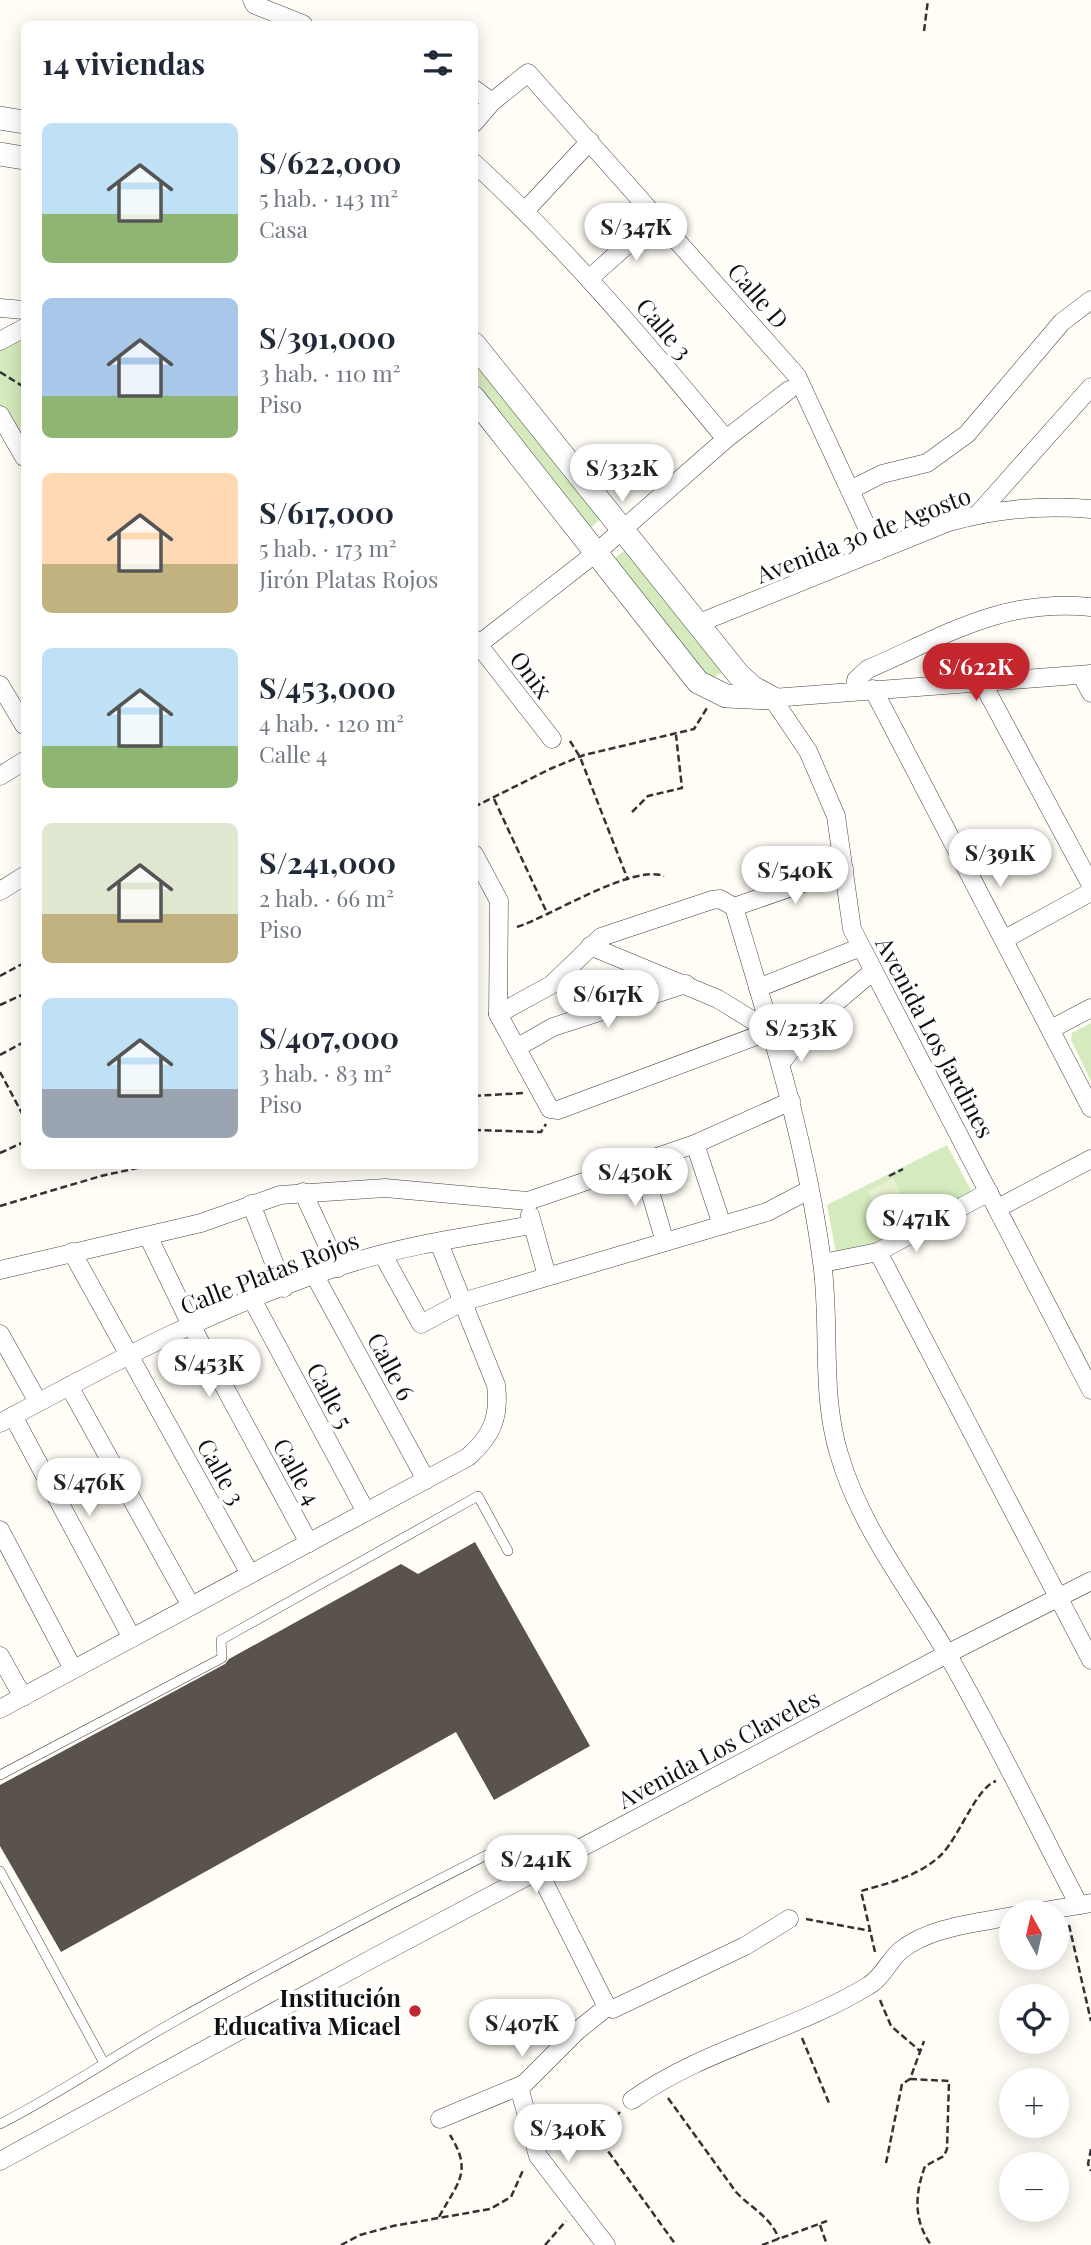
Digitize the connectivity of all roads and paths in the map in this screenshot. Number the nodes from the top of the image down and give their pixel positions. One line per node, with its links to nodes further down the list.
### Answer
1 (928, 0): 4 (path)
2 (253, 1): 3 (street)
3 (296, 21)
4 (924, 31)
5 (478, 92): 6 (street)
6 (492, 102): 8 (street); 10 (street, Calle D)
7 (0, 118): 9 (street)
8 (478, 118)
9 (21, 122)
10 (590, 141): 14 (street); 15 (street, Calle D)
11 (0, 155): 12 (street)
12 (21, 158)
13 (478, 167): 14 (street, Calle 3)
14 (526, 210): 16 (street, Calle 3)
15 (656, 219): 16 (street); 31 (street, Calle D)
16 (591, 277): 29 (street, Calle 3)
17 (1091, 300): 31 (street)
18 (0, 308): 19 (street)
19 (21, 310)
20 (21, 330): 21 (street)
21 (0, 341)
22 (478, 349): 34 (street)
23 (0, 372): 24 (path)
24 (21, 385)
25 (1091, 387): 33 (street)
26 (789, 390): 29 (street)
27 (478, 403): 36 (street)
28 (0, 415): 30 (street)
29 (726, 439): 34 (street)
30 (21, 452)
31 (850, 490): 35 (street, Calle D)
32 (1091, 509): 33 (street, Avenida 30 de Agosto)
33 (978, 513): 35 (street, Avenida 30 de Agosto)
34 (624, 528): 36 (street); 38 (street)
35 (878, 551): 38 (street, Avenida 30 de Agosto)
36 (597, 552): 39 (street); 45 (street)
37 (1091, 607): 44 (street)
38 (699, 623): 47 (street)
39 (478, 642)
40 (478, 646): 50 (street, Onix)
41 (1086, 675): 42 (street); 46 (street)
42 (983, 684): 44 (street); 62 (street)
43 (0, 685): 48 (street)
44 (864, 690): 47 (street); 68 (street)
45 (712, 691): 47 (street); 49 (path)
46 (1091, 693)
47 (772, 698): 58 (street, Avenida Los Jardines)
48 (21, 719)
49 (676, 735): 51 (path); 56 (path)
50 (550, 736): 51 (path)
51 (580, 757): 54 (path); 61 (path)
52 (21, 763): 53 (street)
53 (0, 776)
54 (494, 799): 55 (path); 66 (path)
55 (478, 805)
56 (632, 812)
57 (478, 862): 67 (street)
58 (844, 869): 65 (street); 70 (street, Avenida Los Jardines)
59 (664, 876): 61 (path)
60 (21, 878): 63 (street)
61 (628, 880): 66 (path)
62 (1091, 885)
63 (0, 891)
64 (1091, 892): 68 (street)
65 (734, 907): 69 (street); 75 (street)
66 (548, 915): 67 (path)
67 (500, 932): 79 (street)
68 (1005, 940): 80 (street)
69 (590, 946): 74 (street); 79 (street)
70 (861, 947): 72 (street, Avenida Los Jardines); 75 (street)
71 (21, 964): 73 (path)
72 (872, 972): 86 (street); 105 (street, Avenida Los Jardines)
73 (0, 975)
74 (686, 984): 81 (street); 83 (street)
75 (758, 988): 81 (street)
76 (21, 995): 77 (path)
77 (0, 1005)
78 (1091, 1008): 80 (street)
79 (498, 1014): 83 (street)
80 (1051, 1029): 92 (street)
81 (770, 1031): 86 (street); 91 (street)
82 (21, 1044): 85 (path)
83 (518, 1047): 88 (street)
84 (0, 1049): 85 (path)
85 (1, 1055)
86 (781, 1063): 90 (street)
87 (0, 1072): 93 (path)
88 (539, 1088): 89 (path); 91 (street)
89 (478, 1096)
90 (791, 1101): 96 (street); 103 (street)
91 (550, 1108): 94 (path)
92 (1091, 1108)
93 (21, 1111)
94 (478, 1130)
95 (21, 1143): 97 (path)
96 (695, 1144): 99 (street); 111 (street)
97 (0, 1153)
98 (1091, 1159): 109 (street)
99 (642, 1164): 106 (street); 113 (street)
100 (134, 1169): 108 (path)
101 (903, 1170): 102 (path)
102 (889, 1176)
103 (809, 1189): 111 (street); 118 (street)
104 (303, 1192): 106 (street); 107 (street); 119 (street)
105 (989, 1192): 109 (street, Avenida Los Jardines); 116 (street)
106 (528, 1201): 110 (street)
107 (251, 1204): 112 (street); 123 (street)
108 (0, 1206)
109 (998, 1208): 130 (street, Avenida Los Jardines)
110 (531, 1225): 114 (street, Calle Platas Rojos); 122 (street)
111 (722, 1225): 113 (street)
112 (148, 1236): 115 (street); 126 (street, Calle 4)
113 (665, 1242): 122 (street)
114 (439, 1243): 117 (street, Calle Platas Rojos); 125 (street)
115 (72, 1252): 120 (street); 128 (street, Calle 3)
116 (878, 1252): 118 (street); 140 (street)
117 (383, 1255): 119 (street, Calle Platas Rojos); 125 (street)
118 (823, 1263): 143 (street)
119 (338, 1268): 121 (street, Calle Platas Rojos)
120 (0, 1270)
121 (315, 1276): 123 (street, Calle Platas Rojos); 133 (street, Calle 6)
122 (547, 1276): 125 (street)
123 (284, 1288): 124 (street, Calle Platas Rojos)
124 (253, 1301): 126 (street, Calle Platas Rojos); 134 (street, Calle 5)
125 (462, 1302): 133 (street)
126 (192, 1327): 128 (street, Calle Platas Rojos); 136 (street, Calle 4)
127 (0, 1335): 131 (street)
128 (130, 1355): 129 (street, Calle Platas Rojos); 138 (street, Calle 3)
129 (69, 1386): 131 (street, Calle Platas Rojos); 141 (street)
130 (1091, 1390)
131 (38, 1402): 132 (street, Calle Platas Rojos)
132 (6, 1419): 142 (street)
133 (426, 1480): 134 (street)
134 (366, 1512): 136 (street)
135 (0, 1530): 146 (street)
136 (309, 1543): 138 (street)
137 (508, 1551): 149 (lane)
138 (250, 1574): 141 (street)
139 (1091, 1581): 140 (street, Avenida Los Claveles)
140 (1058, 1599): 143 (street, Avenida Los Claveles); 145 (street)
141 (191, 1606): 142 (street)
142 (132, 1638): 146 (street)
143 (947, 1654): 150 (street); 153 (street, Avenida Los Claveles)
144 (0, 1656): 147 (street)
145 (1091, 1660)
146 (73, 1669): 147 (street)
147 (23, 1697): 148 (street)
148 (0, 1709)
149 (0, 1775)
150 (1011, 1775): 154 (street); 157 (path)
151 (514, 1841): 164 (lane)
152 (0, 1871): 164 (lane)
153 (539, 1872): 159 (street); 174 (street, Avenida Los Claveles)
154 (1078, 1905): 161 (path)
155 (999, 1918): 158 (street)
156 (789, 1919): 157 (path); 159 (street)
157 (871, 1931): 158 (path)
158 (877, 1979): 160 (street); 163 (path)
159 (607, 2007): 167 (street)
160 (794, 2021): 166 (street); 169 (path)
161 (1091, 2021)
162 (924, 2041): 163 (path)
163 (920, 2051): 165 (path)
164 (104, 2063): 171 (lane)
165 (910, 2079): 175 (path); 188 (path)
166 (657, 2084): 168 (street); 181 (path)
167 (519, 2087): 170 (street); 172 (street)
168 (632, 2100): 185 (path)
169 (829, 2103)
170 (440, 2119): 178 (path)
171 (0, 2124)
172 (532, 2144): 177 (street); 178 (path)
173 (1091, 2149): 176 (path)
174 (0, 2161)
175 (886, 2163)
176 (1091, 2171)
177 (575, 2205): 183 (path); 184 (street)
178 (439, 2217): 182 (path)
179 (827, 2221): 180 (path)
180 (820, 2224): 181 (path); 187 (path)
181 (779, 2239): 186 (path)
182 (341, 2245)
183 (545, 2245)
184 (606, 2245)
185 (676, 2245)
186 (762, 2245)
187 (827, 2245)
188 (931, 2245)

